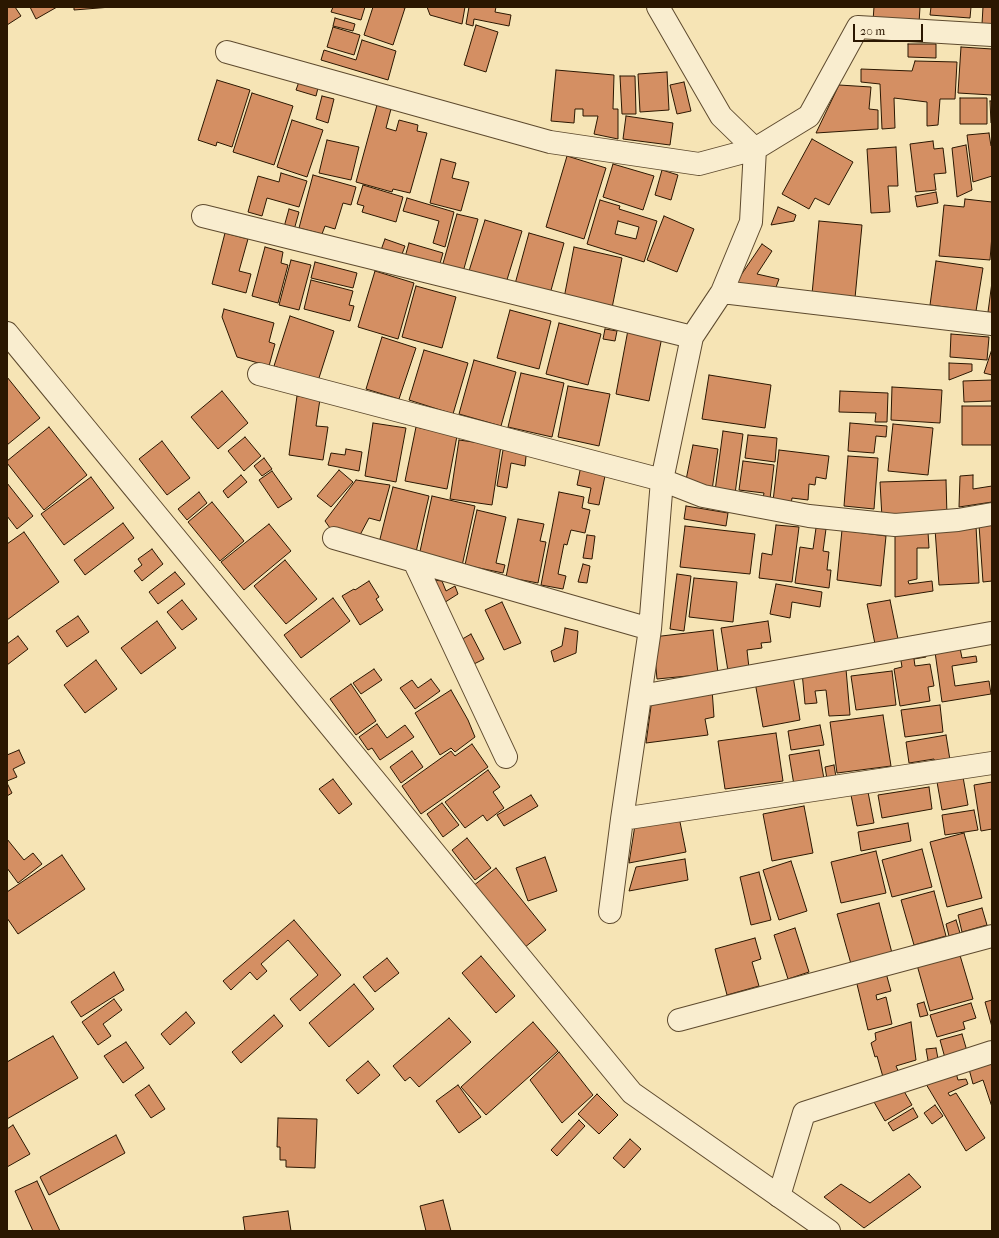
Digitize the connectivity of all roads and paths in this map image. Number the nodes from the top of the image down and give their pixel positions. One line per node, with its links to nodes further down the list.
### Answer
1 (658, 7): 4 (street)
2 (992, 35): 4 (street)
3 (227, 52): 4 (street)
4 (755, 149): 6 (street)
5 (203, 216): 9 (street)
6 (722, 292): 7 (street); 9 (street)
7 (992, 324)
8 (7, 333): 25 (street)
9 (692, 337): 11 (street)
10 (259, 374): 11 (street)
11 (662, 480): 12 (street); 15 (street)
12 (992, 514)
13 (334, 538): 14 (street)
14 (414, 561): 15 (street); 18 (street)
15 (650, 629): 17 (street)
16 (991, 633): 17 (street)
17 (641, 696): 20 (street)
18 (506, 757)
19 (992, 763): 20 (street)
20 (622, 819): 21 (street)
21 (610, 912)
22 (992, 936): 23 (street)
23 (679, 1020)
24 (992, 1052): 25 (street)
25 (779, 1196): 26 (street)
26 (829, 1231)

